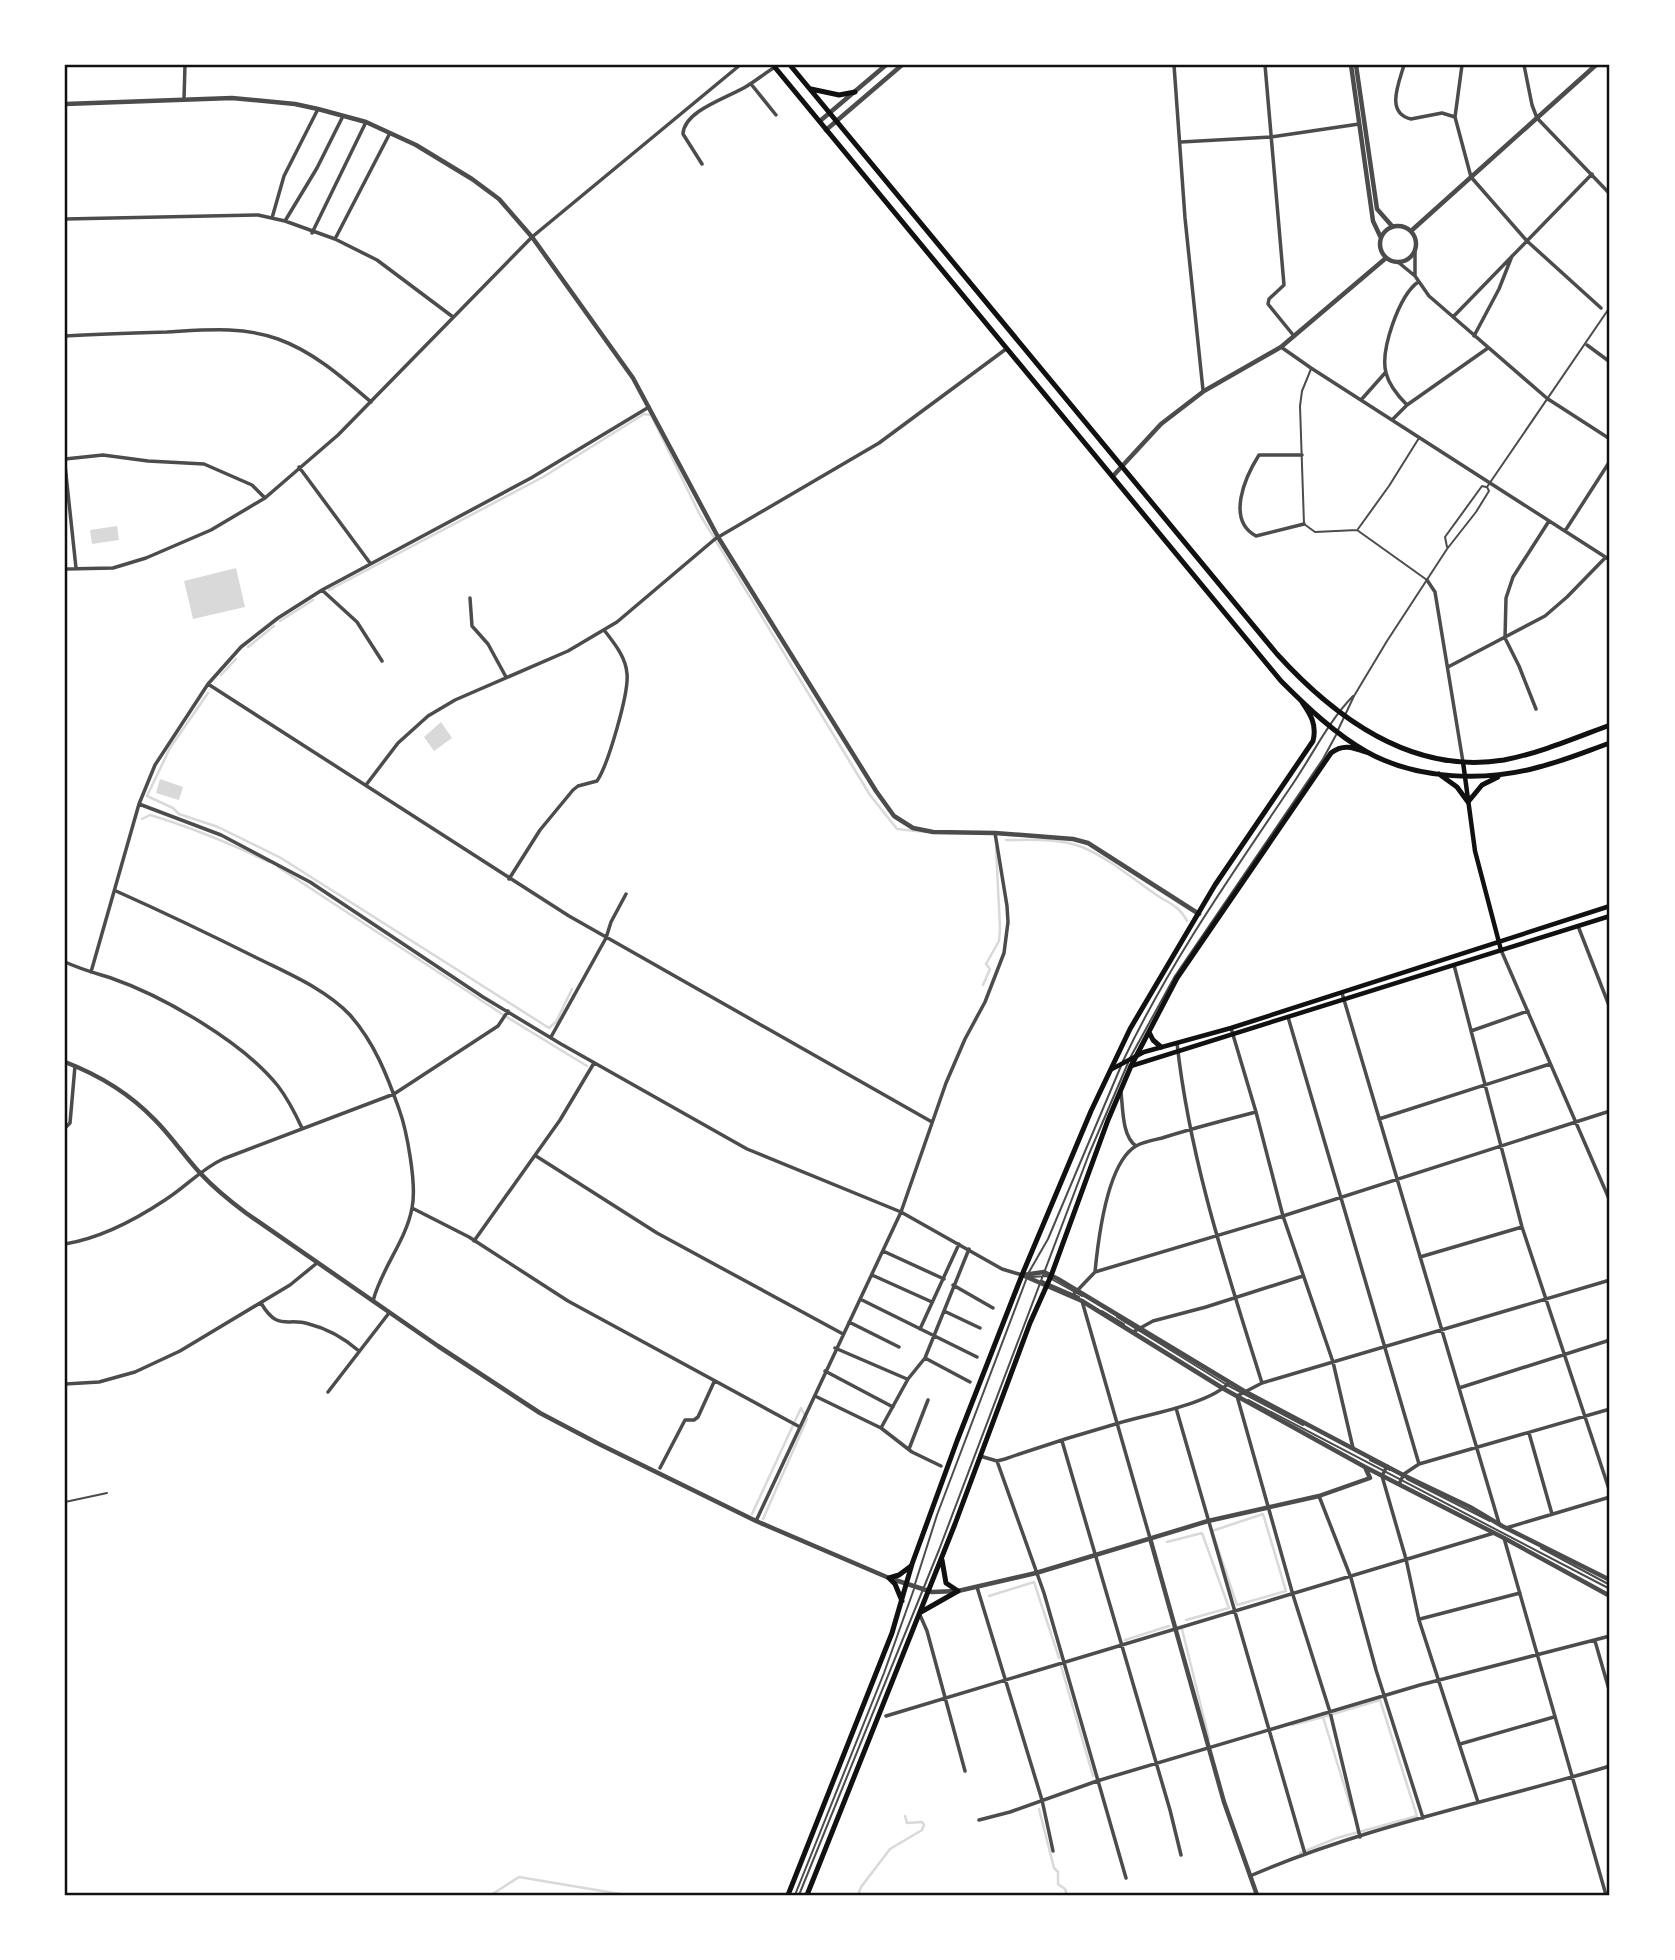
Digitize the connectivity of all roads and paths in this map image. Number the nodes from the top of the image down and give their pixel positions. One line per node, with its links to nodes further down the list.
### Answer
1 (185, 65): 17 (street)
2 (740, 65): 43 (street)
3 (790, 65): 15 (highway)
4 (887, 65): 16 (street)
5 (902, 65): 27 (street)
6 (1174, 65): 32 (street)
7 (1265, 65): 31 (street)
8 (1354, 65): 28 (street)
9 (1404, 65): 23 (street)
10 (1462, 65): 23 (street)
11 (1524, 65): 24 (street)
12 (1596, 65): 24 (street)
13 (774, 66): 14 (street); 25 (highway)
14 (751, 84): 21 (street); 33 (street)
15 (808, 88): 16 (highway); 20 (highway)
16 (855, 92): 20 (street)
17 (184, 99): 18 (street); 19 (street)
18 (65, 104)
19 (318, 109): 22 (street); 37 (street)
20 (829, 114): 25 (street); 27 (highway)
21 (776, 115)
22 (342, 116): 26 (street); 39 (street)
23 (1455, 117): 35 (street)
24 (1537, 118): 34 (street); 35 (street)
25 (820, 121): 29 (highway)
26 (366, 122): 30 (street); 42 (street)
27 (836, 122): 29 (street); 81 (highway)
28 (1361, 124): 31 (street); 40 (street); 44 (street)
29 (825, 131): 62 (highway)
30 (390, 133): 43 (street); 45 (street)
31 (1271, 137): 32 (street); 59 (street)
32 (1181, 142): 67 (street)
33 (702, 164)
34 (1592, 174): 36 (street); 46 (street)
35 (1471, 177): 41 (street); 46 (street)
36 (1610, 194)
37 (272, 218): 38 (street); 39 (street)
38 (65, 219)
39 (285, 222): 42 (street)
40 (1392, 226): 41 (street); 44 (street)
41 (1411, 231): 47 (street)
42 (312, 233): 45 (street)
43 (532, 237): 55 (street); 73 (street)
44 (1381, 238): 49 (street)
45 (335, 239): 55 (street)
46 (1527, 241): 48 (street); 54 (street)
47 (1415, 251): 50 (street); 51 (street)
48 (1513, 254): 56 (street); 58 (street)
49 (1386, 258): 50 (street); 59 (street)
50 (1398, 262): 51 (street)
51 (1415, 275): 52 (street)
52 (1418, 282): 56 (street); 66 (street)
53 (1610, 307): 70 (lane)
54 (1601, 308)
55 (453, 317): 71 (street)
56 (1453, 317): 58 (street)
57 (65, 336): 71 (street)
58 (1474, 336): 63 (street)
59 (1294, 337): 61 (street)
60 (1587, 345): 64 (street)
61 (1281, 347): 65 (street); 67 (street)
62 (1006, 348): 83 (highway); 90 (street)
63 (1488, 348): 70 (street); 72 (street)
64 (1610, 362)
65 (1311, 368): 69 (street); 77 (lane)
66 (1385, 372): 69 (street); 72 (street)
67 (1204, 391): 81 (street)
68 (1543, 396): 70 (street)
69 (1361, 400): 74 (street)
70 (1549, 400): 76 (street); 84 (lane)
71 (371, 402): 82 (street)
72 (1407, 405): 74 (street)
73 (650, 406): 90 (street); 93 (street)
74 (1392, 420): 75 (street)
75 (1419, 437): 84 (street); 88 (lane)
76 (1610, 439)
77 (1302, 455): 87 (lane); 87 (street)
78 (65, 459): 85 (street)
79 (1610, 461): 89 (street)
80 (65, 465): 94 (street)
81 (1122, 466): 83 (street); 108 (highway)
82 (299, 467): 85 (street); 93 (street)
83 (1113, 476): 106 (highway)
84 (1489, 485): 86 (street); 91 (lane); 91 (lane)
85 (265, 498): 94 (street)
86 (1549, 521): 89 (street); 100 (street)
87 (1304, 524): 88 (lane)
88 (1357, 530): 96 (lane)
89 (1565, 531): 92 (street)
90 (718, 537): 99 (street); 122 (street)
91 (1447, 549): 96 (lane)
92 (1608, 558): 100 (street)
93 (370, 563): 97 (street)
94 (76, 568): 95 (street)
95 (65, 569)
96 (1427, 580): 102 (street); 105 (lane)
97 (322, 590): 101 (street); 104 (street)
98 (470, 598): 103 (street)
99 (604, 630): 103 (street); 123 (street)
100 (1505, 638): 102 (street); 107 (street)
101 (382, 661)
102 (1447, 667): 115 (street)
103 (506, 677): 119 (street)
104 (208, 684): 119 (street); 121 (street)
105 (1354, 696): 108 (lane); 109 (lane)
106 (1302, 702): 110 (highway); 127 (highway)
107 (1536, 709)
108 (1339, 714): 109 (highway); 110 (lane)
109 (1346, 718): 112 (lane); 115 (highway)
110 (1330, 725): 112 (highway); 153 (lane)
111 (1610, 725): 115 (highway)
112 (1338, 732): 114 (highway); 151 (lane)
113 (1610, 743): 118 (highway)
114 (1369, 753): 116 (highway); 144 (highway)
115 (1463, 762): 117 (main road)
116 (1437, 773): 117 (highway); 120 (highway)
117 (1465, 775): 118 (highway); 120 (main road)
118 (1504, 775): 120 (highway)
119 (366, 785): 123 (street)
120 (1468, 802): 131 (main road)
121 (139, 804): 124 (street); 139 (street)
122 (995, 833): 127 (street); 165 (street)
123 (509, 879): 130 (street)
124 (116, 891): 135 (street); 161 (street)
125 (626, 894): 130 (street)
126 (1610, 906): 131 (main road)
127 (1199, 914): 158 (highway)
128 (1610, 916): 129 (main road)
129 (1578, 926): 132 (main road); 138 (street)
130 (606, 938): 146 (street); 165 (street)
131 (1499, 941): 132 (main road); 136 (main road)
132 (1501, 950): 134 (main road); 140 (street)
133 (65, 962): 135 (street)
134 (1454, 965): 137 (main road); 143 (street)
135 (91, 972): 168 (street)
136 (1342, 993): 137 (street); 142 (main road)
137 (1343, 1000): 141 (main road); 164 (street)
138 (1610, 1007)
139 (508, 1011): 146 (street); 161 (street)
140 (1528, 1011): 143 (street); 155 (street)
141 (1288, 1017): 145 (main road); 175 (street)
142 (1231, 1028): 145 (street); 147 (main road)
143 (1471, 1031): 159 (street)
144 (1149, 1032): 148 (highway); 150 (highway)
145 (1233, 1035): 149 (main road); 163 (street)
146 (551, 1037): 154 (street)
147 (1177, 1043): 148 (main road); 149 (street)
148 (1161, 1047): 150 (main road)
149 (1178, 1052): 157 (main road); 169 (street)
150 (1137, 1055): 151 (main road); 157 (highway)
151 (1130, 1058): 153 (main road); 190 (lane)
152 (65, 1062): 156 (street)
153 (1123, 1062): 158 (main road); 192 (lane)
154 (594, 1063): 172 (street); 178 (street)
155 (1550, 1064): 159 (street); 166 (street)
156 (75, 1066): 167 (street); 173 (street)
157 (1131, 1066): 160 (highway)
158 (1112, 1069): 192 (highway)
159 (1485, 1086): 164 (street); 171 (street)
160 (1121, 1090): 170 (street); 196 (highway)
161 (394, 1094): 168 (street); 177 (street)
162 (1610, 1111): 166 (street)
163 (1256, 1112): 169 (street); 179 (street)
164 (1379, 1119): 174 (street)
165 (932, 1122): 178 (street)
166 (1576, 1123): 171 (street); 176 (street)
167 (65, 1128)
168 (302, 1128): 173 (street)
169 (1189, 1129): 170 (street); 181 (street)
170 (1136, 1146): 189 (street)
171 (1501, 1146): 174 (street); 180 (street)
172 (536, 1156): 182 (street); 214 (street)
173 (199, 1173): 183 (street); 188 (street)
174 (1397, 1179): 175 (street); 187 (street)
175 (1340, 1196): 179 (street); 217 (street)
176 (1610, 1201)
177 (412, 1208): 182 (street); 202 (street)
178 (901, 1212): 184 (street); 186 (street)
179 (1283, 1216): 181 (street); 193 (street)
180 (1522, 1227): 187 (street); 201 (street)
181 (1216, 1235): 189 (street); 199 (street)
182 (474, 1241): 227 (street)
183 (65, 1244)
184 (959, 1244): 185 (street); 194 (street)
185 (969, 1249): 192 (street); 197 (street)
186 (883, 1251): 191 (street); 194 (street)
187 (1420, 1257): 213 (street)
188 (317, 1263): 202 (street); 205 (street)
189 (1095, 1272): 198 (street)
190 (1043, 1274): 192 (street); 196 (street); 196 (lane)
191 (872, 1275): 200 (street); 204 (street)
192 (1025, 1276): 196 (street); 273 (highway); 279 (lane)
193 (1303, 1276): 199 (street); 224 (street)
194 (944, 1279): 204 (street)
195 (1610, 1280): 201 (street)
196 (1046, 1281): 198 (street); 198 (street); 249 (highway); 282 (lane)
197 (953, 1285): 206 (street); 207 (street)
198 (1074, 1293): 203 (street); 212 (street)
199 (1235, 1297): 212 (street); 229 (street)
200 (860, 1299): 209 (street); 211 (street)
201 (1546, 1299): 213 (street); 221 (street)
202 (373, 1301): 208 (street)
203 (1082, 1301): 212 (street); 241 (street)
204 (932, 1302): 211 (street)
205 (261, 1303): 220 (street); 230 (street)
206 (993, 1308)
207 (943, 1311): 210 (street); 215 (street)
208 (389, 1313): 220 (street); 263 (street)
209 (849, 1322): 214 (street); 219 (street)
210 (980, 1328)
211 (920, 1329): 215 (street)
212 (1136, 1330): 231 (street); 231 (street)
213 (1441, 1330): 217 (street); 232 (street)
214 (843, 1334): 218 (street)
215 (934, 1335): 222 (street); 223 (street)
216 (1610, 1340): 221 (street)
217 (1384, 1347): 224 (street); 251 (street)
218 (835, 1348): 225 (street); 226 (street)
219 (899, 1348)
220 (359, 1351): 233 (street)
221 (1564, 1355): 232 (street); 240 (street)
222 (976, 1357)
223 (925, 1358): 226 (street); 228 (street)
224 (1333, 1362): 229 (street); 246 (street)
225 (825, 1371): 235 (street); 237 (street)
226 (908, 1379): 237 (street)
227 (714, 1382): 242 (street); 254 (street)
228 (970, 1382)
229 (1262, 1383): 234 (street)
230 (65, 1384)
231 (1226, 1386): 234 (street); 234 (street); 238 (street)
232 (1459, 1388): 247 (street)
233 (328, 1392)
234 (1240, 1394): 246 (street); 253 (street); 255 (lane); 261 (street)
235 (814, 1396): 242 (street); 243 (street)
236 (928, 1400): 248 (street)
237 (893, 1406): 243 (street)
238 (1176, 1408): 241 (street); 264 (street)
239 (1610, 1409): 240 (street)
240 (1585, 1416): 244 (street); 258 (street)
241 (1118, 1423): 245 (street); 268 (street)
242 (799, 1426): 263 (street)
243 (881, 1428): 248 (street)
244 (1529, 1433): 247 (street); 262 (street)
245 (1062, 1441): 250 (street); 271 (street)
246 (1353, 1448): 255 (street)
247 (1477, 1448): 251 (street); 265 (street)
248 (909, 1449): 252 (street)
249 (980, 1456): 250 (street); 270 (highway)
250 (997, 1461): 274 (street)
251 (1419, 1464): 256 (street)
252 (941, 1466)
253 (1365, 1467): 255 (street); 259 (street)
254 (660, 1468)
255 (1385, 1471): 256 (street); 256 (street); 272 (street)
256 (1401, 1479): 265 (street); 267 (street); 277 (lane); 281 (lane)
257 (107, 1493): 260 (lane)
258 (1610, 1494): 262 (street)
259 (1319, 1496): 261 (street); 276 (street)
260 (65, 1502)
261 (1268, 1506): 264 (street); 285 (street)
262 (1552, 1514): 266 (street)
263 (756, 1521): 275 (street)
264 (1208, 1521): 268 (street); 288 (street)
265 (1499, 1523): 266 (street)
266 (1506, 1528): 277 (street)
267 (1494, 1533): 269 (street); 272 (street)
268 (1150, 1538): 271 (street); 291 (street)
269 (1504, 1538): 284 (street); 286 (street)
270 (943, 1554): 282 (highway); 283 (highway)
271 (1095, 1555): 274 (street); 294 (street)
272 (1406, 1559): 276 (street); 290 (street)
273 (912, 1564): 275 (highway); 278 (highway)
274 (1036, 1573): 280 (street); 296 (street)
275 (889, 1578): 278 (street); 287 (highway)
276 (1351, 1578): 285 (street); 300 (street)
277 (1610, 1583)
278 (906, 1584): 279 (street); 287 (highway)
279 (915, 1587): 282 (street); 324 (lane)
280 (977, 1587): 283 (street); 297 (street)
281 (1610, 1589)
282 (925, 1590): 283 (street); 289 (highway); 325 (lane)
283 (958, 1591): 289 (highway)
284 (1520, 1593): 290 (street); 295 (street)
285 (1293, 1595): 288 (street); 302 (street)
286 (1610, 1597)
287 (902, 1601): 323 (highway)
288 (1235, 1612): 291 (street); 305 (street)
289 (919, 1613): 301 (street); 326 (highway)
290 (1419, 1620): 298 (street)
291 (1177, 1629): 294 (street); 307 (street)
292 (1610, 1636): 293 (street)
293 (1595, 1641): 295 (street); 299 (street)
294 (1121, 1645): 296 (street); 308 (street)
295 (1538, 1656): 298 (street); 304 (street)
296 (1065, 1663): 297 (street); 312 (street)
297 (1004, 1679): 301 (street); 313 (street)
298 (1440, 1679): 300 (street); 306 (street)
299 (1610, 1693)
300 (1384, 1696): 302 (street); 315 (street)
301 (945, 1698): 303 (street); 310 (street)
302 (1330, 1712): 305 (street); 317 (street)
303 (886, 1716)
304 (1554, 1717): 306 (street); 311 (street)
305 (1270, 1730): 307 (street); 319 (street)
306 (1460, 1744): 314 (street)
307 (1209, 1748): 308 (street); 321 (street)
308 (1156, 1765): 312 (street); 320 (street)
309 (1610, 1766): 311 (street)
310 (965, 1771)
311 (1572, 1777): 314 (street); 328 (street)
312 (1097, 1782): 313 (street); 322 (street)
313 (1042, 1800): 316 (street); 318 (street)
314 (1478, 1802): 315 (street)
315 (1423, 1818): 317 (street)
316 (979, 1820)
317 (1360, 1837): 319 (street)
318 (1053, 1851)
319 (1305, 1854): 321 (street)
320 (1181, 1855)
321 (1250, 1876): 327 (street)
322 (1126, 1878)
323 (788, 1895)
324 (794, 1895)
325 (799, 1895)
326 (807, 1895)
327 (1257, 1895)
328 (1608, 1895)

